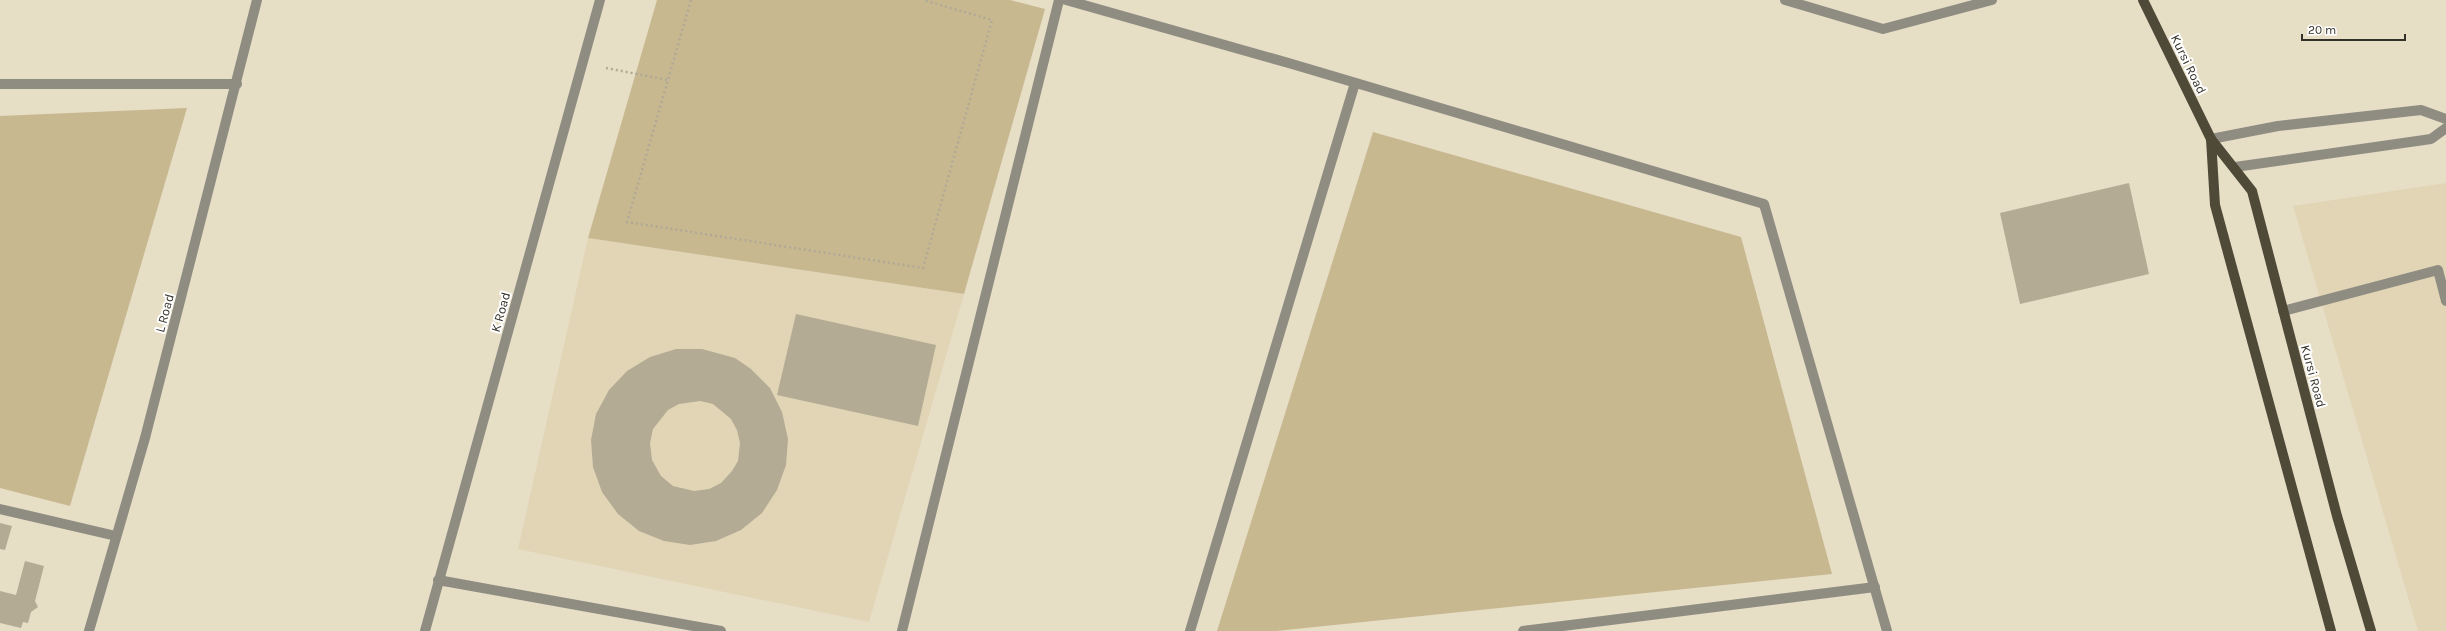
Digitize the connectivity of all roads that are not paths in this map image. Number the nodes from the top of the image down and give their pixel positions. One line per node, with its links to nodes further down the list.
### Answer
1 (257, 0): 10 (street, L Road)
2 (600, 0): 19 (street, K Road)
3 (1059, 0): 24 (street)
4 (1066, 0): 8 (street)
5 (1785, 0): 6 (street)
6 (1992, 0)
7 (2143, 0): 13 (main road, Kursi Road)
8 (1356, 82): 20 (street); 25 (street)
9 (0, 84): 10 (street)
10 (237, 84): 18 (street, L Road)
11 (2446, 119): 13 (street)
12 (2446, 128): 14 (street)
13 (2211, 139): 14 (main road, Kursi Road); 28 (main road, Kursi Road)
14 (2235, 167): 16 (main road, Kursi Road)
15 (2446, 301): 16 (street)
16 (2283, 311): 29 (main road, Kursi Road)
17 (0, 509): 18 (street)
18 (116, 536): 21 (street, L Road)
19 (438, 580): 22 (street, K Road); 23 (street)
20 (1875, 587): 26 (street); 27 (street)
21 (89, 631)
22 (425, 631)
23 (721, 631)
24 (902, 631)
25 (1190, 631)
26 (1523, 631)
27 (1887, 631)
28 (2331, 631)
29 (2371, 631)

